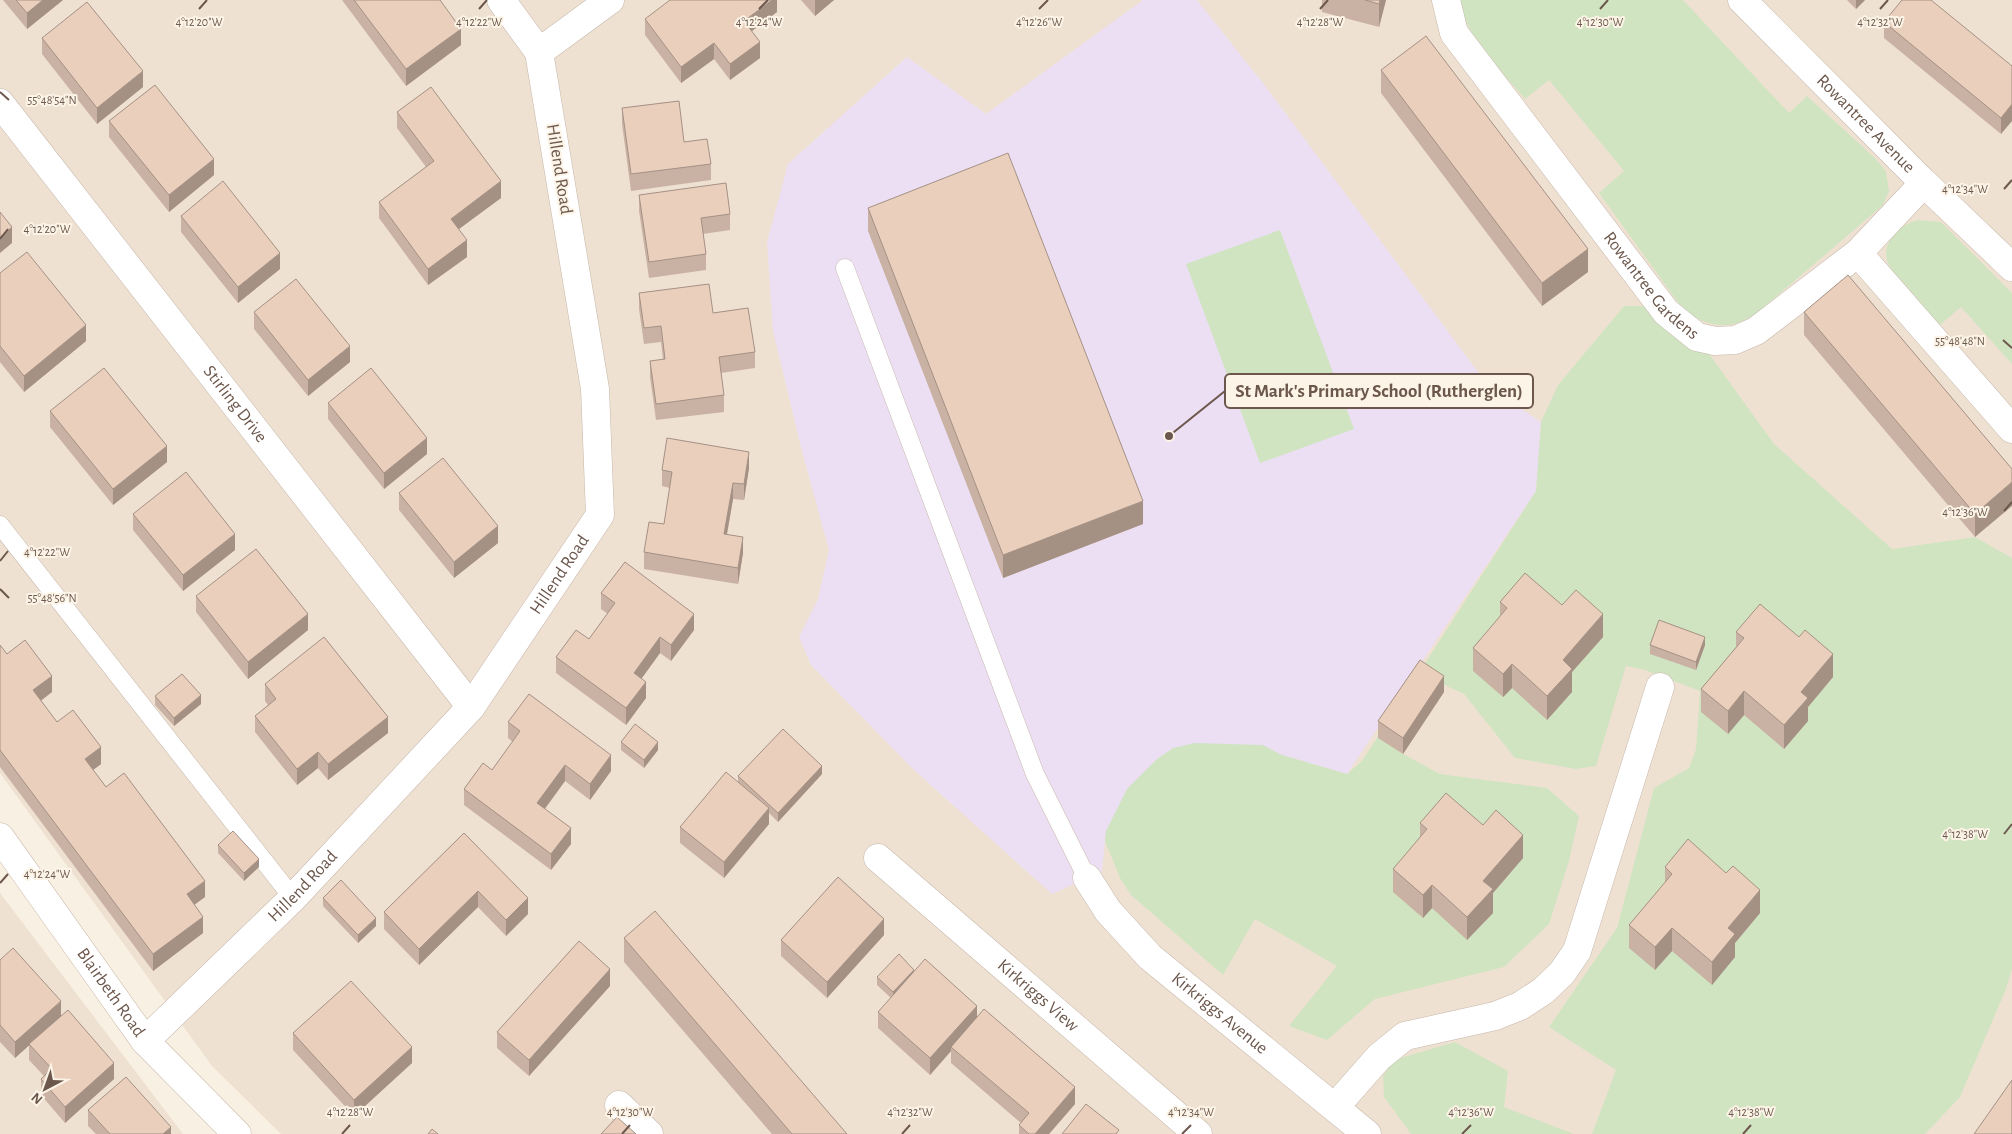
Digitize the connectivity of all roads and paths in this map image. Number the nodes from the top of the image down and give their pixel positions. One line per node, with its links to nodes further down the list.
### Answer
1 (501, 0): 5 (street)
2 (610, 0): 5 (street)
3 (1446, 0): 8 (street, Rowantree Gardens)
4 (1742, 0): 7 (street, Rowantree Avenue)
5 (539, 52): 14 (street, Hillend Road)
6 (0, 104): 14 (street, Stirling Drive)
7 (1924, 183): 8 (street, Rowantree Gardens); 9 (street, Rowantree Avenue)
8 (1858, 253): 11 (street)
9 (2012, 267)
10 (845, 268): 17 (lane)
11 (2012, 429)
12 (0, 526): 18 (lane)
13 (1660, 687): 21 (street)
14 (471, 707): 18 (street, Hillend Road)
15 (0, 837): 19 (street, Blairbeth Road)
16 (878, 858): 24 (street, Kirkriggs View)
17 (1087, 878): 21 (street, Kirkriggs Avenue)
18 (294, 898): 19 (street, Hillend Road)
19 (145, 1041): 22 (street, Blairbeth Road)
20 (619, 1105): 23 (street)
21 (1335, 1107): 25 (street, Kirkriggs Avenue)
22 (237, 1134)
23 (648, 1134)
24 (1198, 1134)
25 (1367, 1134)

